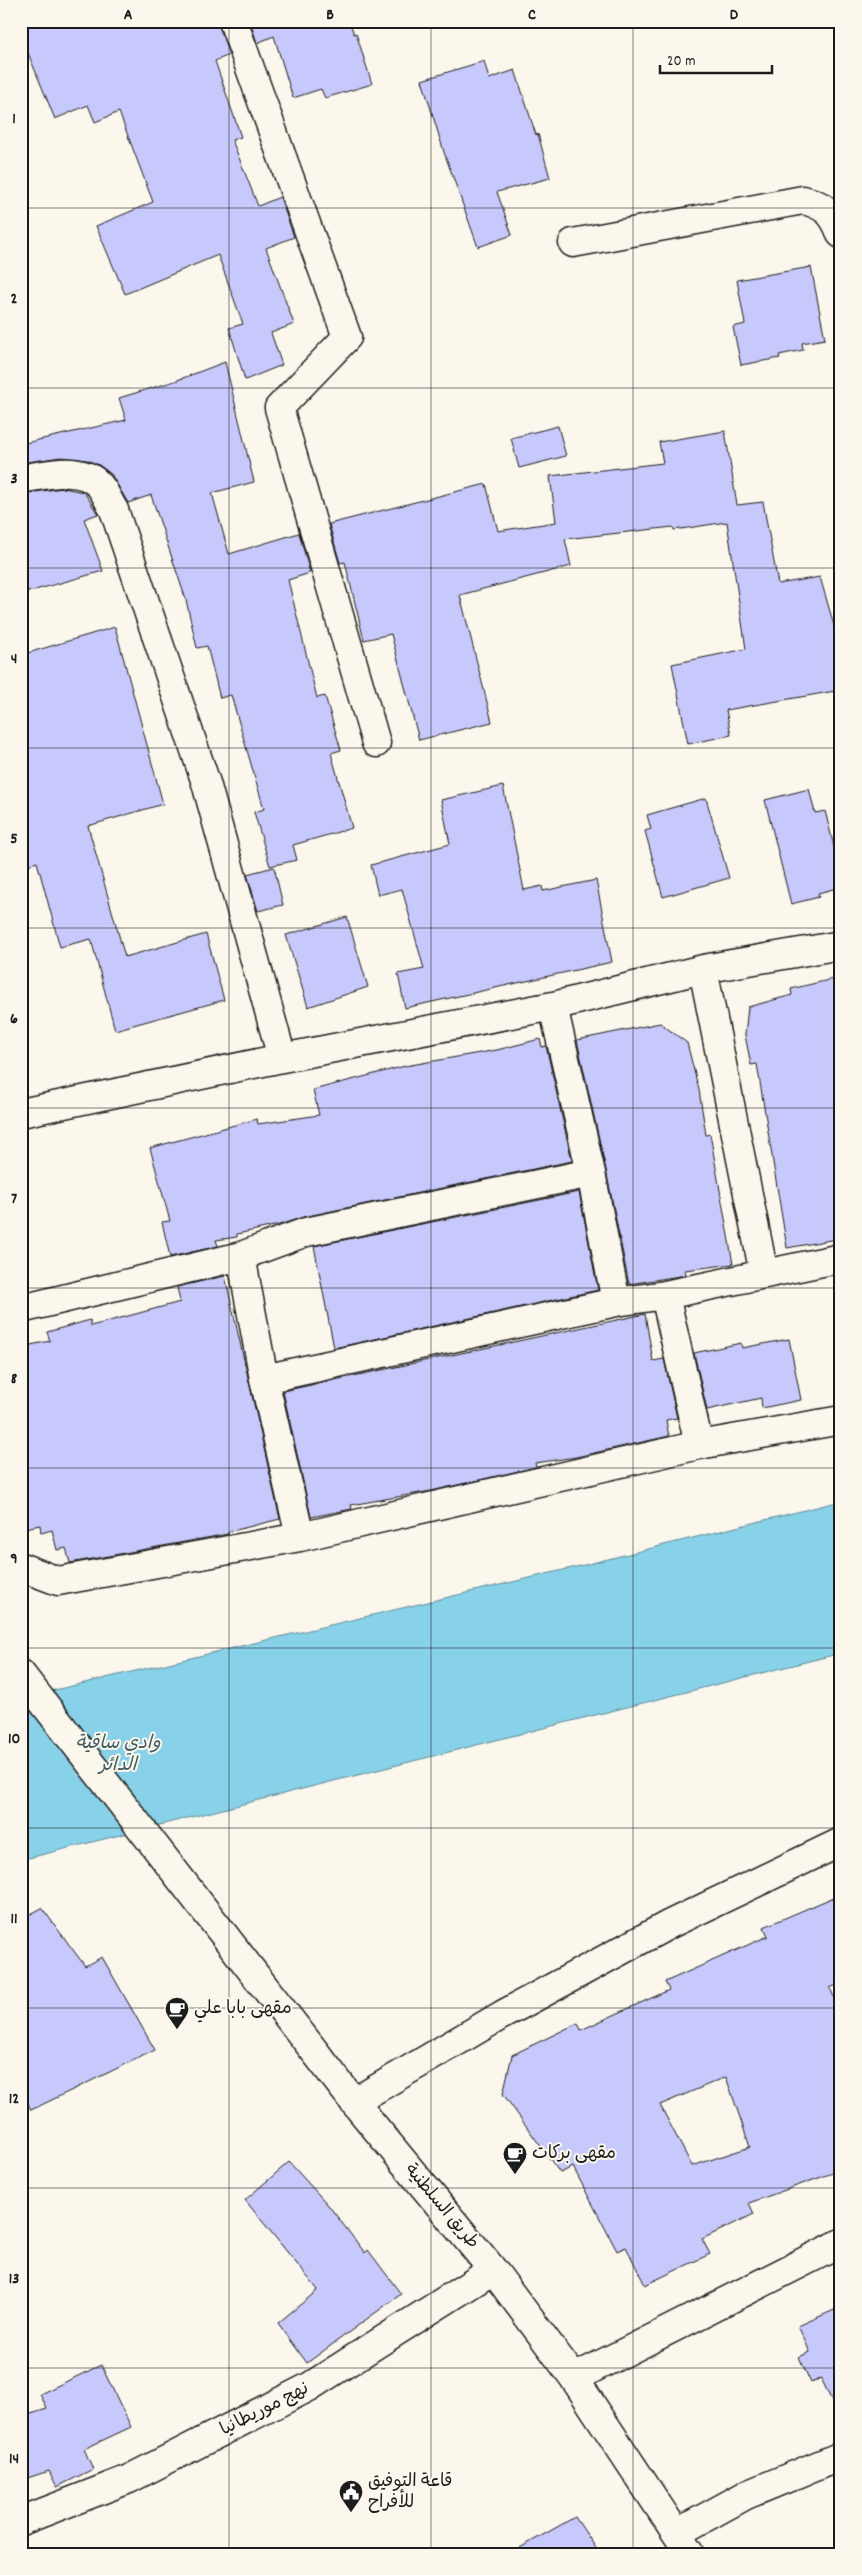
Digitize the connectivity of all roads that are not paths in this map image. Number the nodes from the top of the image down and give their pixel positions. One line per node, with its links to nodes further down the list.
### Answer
1 (233, 21): 5 (street)
2 (841, 234): 3 (street)
3 (573, 243)
4 (21, 479): 9 (street)
5 (376, 744)
6 (841, 945): 7 (street)
7 (703, 968): 8 (street); 14 (street)
8 (553, 1006): 9 (street); 11 (street)
9 (282, 1058): 10 (street)
10 (21, 1113)
11 (591, 1173): 12 (street); 16 (street)
12 (241, 1256): 17 (street); 18 (street)
13 (841, 1258): 14 (street)
14 (764, 1274): 15 (street)
15 (666, 1295): 16 (street); 20 (street)
16 (616, 1302): 18 (street)
17 (21, 1310)
18 (264, 1379): 21 (street)
19 (841, 1420): 20 (street)
20 (699, 1445): 21 (street)
21 (300, 1537): 22 (street)
22 (21, 1568)
23 (21, 1674): 25 (street, طريق السلطنية)
24 (841, 1842): 25 (street)
25 (354, 2102): 27 (street, طريق السلطنية)
26 (841, 2243): 28 (street)
27 (493, 2270): 28 (street, طريق السلطنية); 30 (street, نهج موريطانيا)
28 (574, 2378): 31 (street, طريق السلطنية)
29 (841, 2456): 31 (street)
30 (21, 2521)
31 (683, 2543)

